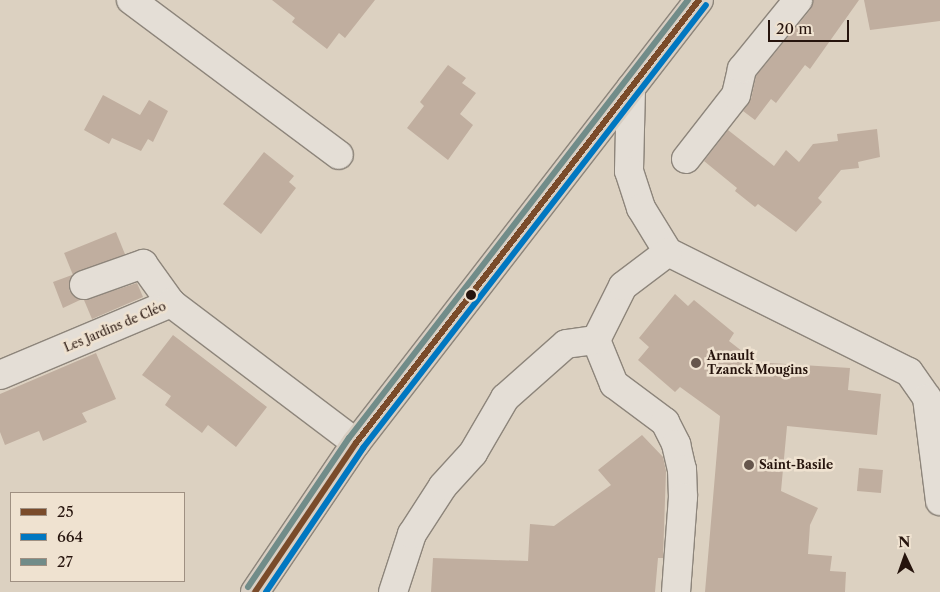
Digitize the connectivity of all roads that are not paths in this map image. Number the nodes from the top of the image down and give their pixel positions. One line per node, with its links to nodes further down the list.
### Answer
1 (131, 0): 5 (street)
2 (699, 0): 4 (main road)
3 (798, 0): 6 (street)
4 (631, 88): 7 (street); 12 (main road)
5 (339, 155)
6 (686, 159)
7 (668, 252): 10 (street); 13 (street)
8 (84, 285): 9 (street)
9 (171, 303): 11 (street, Les Jardins de Cléo); 12 (street, Les Jardins de Cléo)
10 (596, 340): 15 (street); 16 (street)
11 (0, 375)
12 (356, 443): 14 (main road)
13 (940, 501)
14 (258, 591)
15 (393, 592)
16 (676, 592)

